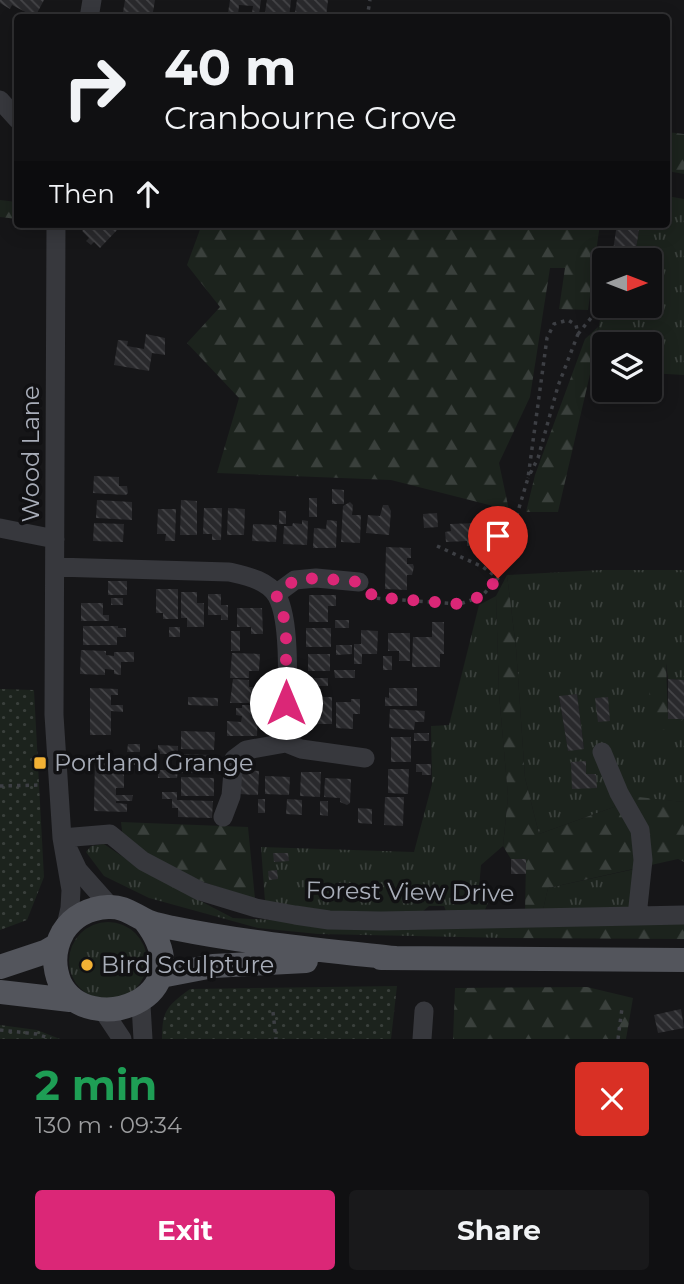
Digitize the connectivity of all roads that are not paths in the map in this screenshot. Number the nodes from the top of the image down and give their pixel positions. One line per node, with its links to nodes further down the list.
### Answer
1 (0, 100): 2 (street)
2 (14, 116)
3 (55, 228): 5 (street, Wood Lane)
4 (0, 528): 5 (street)
5 (55, 539): 6 (street, Wood Lane)
6 (55, 567): 8 (street); 13 (street, Wood Lane)
7 (359, 582): 8 (street)
8 (276, 594): 9 (street)
9 (293, 746): 11 (street); 12 (street)
10 (602, 752): 16 (street)
11 (365, 758)
12 (223, 817)
13 (62, 838): 14 (street); 16 (street, Forest View Drive); 18 (street, Wood Lane)
14 (111, 907): 17 (main road); 18 (main road)
15 (684, 915): 16 (street, Forest View Drive)
16 (637, 916)
17 (145, 920): 19 (main road); 22 (main road)
18 (61, 937): 21 (main road); 24 (main road)
19 (396, 958): 20 (main road); 22 (main road)
20 (684, 960)
21 (0, 967)
22 (161, 976): 25 (main road)
23 (0, 992): 24 (main road)
24 (70, 1000): 27 (main road)
25 (141, 1005): 27 (main road); 29 (street)
26 (424, 1011): 30 (street)
27 (106, 1015): 28 (street)
28 (122, 1039)
29 (143, 1039)
30 (422, 1039)

